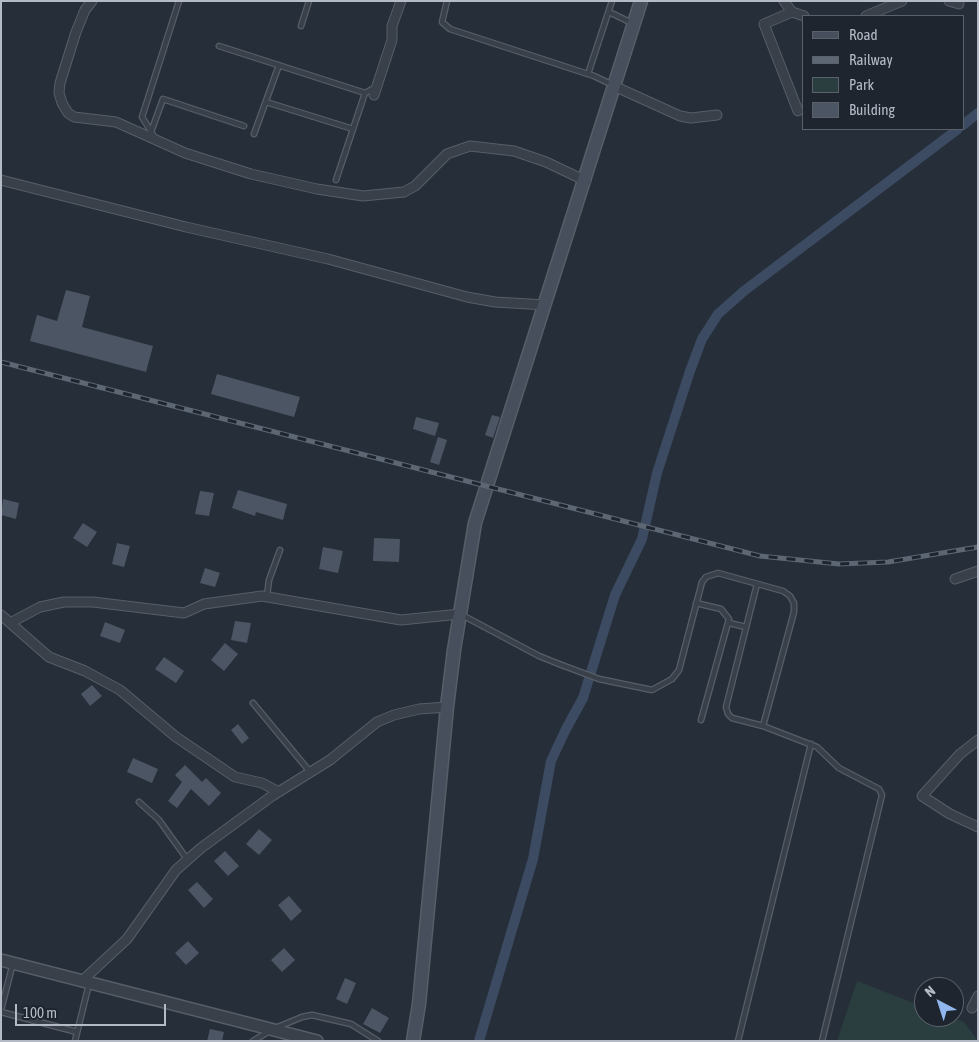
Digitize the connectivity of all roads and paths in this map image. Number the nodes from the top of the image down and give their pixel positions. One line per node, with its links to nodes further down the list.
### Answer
1 (92, 1): 31 (street)
2 (179, 1): 31 (lane)
3 (309, 1): 17 (lane)
4 (401, 1): 22 (street)
5 (447, 1): 20 (lane)
6 (612, 1): 12 (lane)
7 (641, 1): 16 (main road)
8 (784, 1): 13 (street)
9 (902, 1): 15 (street)
10 (949, 1): 11 (street)
11 (959, 4)
12 (609, 12): 16 (lane); 20 (lane)
13 (792, 12): 14 (street); 24 (street)
14 (802, 15)
15 (868, 15)
16 (634, 24): 21 (main road)
17 (301, 26)
18 (219, 46): 19 (lane)
19 (279, 65): 22 (lane); 25 (lane)
20 (588, 74): 21 (lane)
21 (614, 86): 27 (street); 34 (main road)
22 (372, 91): 29 (lane)
23 (802, 97): 24 (street)
24 (794, 101): 26 (street)
25 (266, 102): 29 (lane); 30 (lane)
26 (798, 111)
27 (717, 115)
28 (244, 126): 31 (lane)
29 (353, 129): 33 (lane)
30 (254, 134)
31 (153, 135): 34 (street)
32 (1, 180): 35 (street)
33 (336, 180)
34 (586, 181): 35 (main road)
35 (546, 305): 42 (main road)
36 (280, 550): 40 (lane)
37 (978, 570): 38 (street)
38 (955, 579)
39 (757, 584): 41 (lane); 46 (lane); 50 (lane)
40 (267, 596): 42 (street); 45 (street)
41 (696, 603): 42 (lane); 44 (lane)
42 (460, 614): 48 (main road)
43 (1, 615): 45 (street)
44 (729, 623): 46 (lane); 49 (lane)
45 (10, 624): 54 (street)
46 (746, 627): 50 (lane)
47 (253, 703): 53 (lane)
48 (447, 707): 53 (street); 70 (main road)
49 (702, 720)
50 (763, 726): 52 (lane)
51 (978, 740): 56 (street)
52 (811, 744): 71 (lane); 72 (lane)
53 (311, 773): 54 (street)
54 (279, 792): 57 (street)
55 (139, 802): 57 (lane)
56 (978, 827)
57 (187, 859): 60 (street)
58 (1, 960): 59 (street)
59 (13, 962): 60 (street); 63 (lane)
60 (86, 981): 64 (street); 65 (lane)
61 (978, 996): 62 (street)
62 (972, 1008)
63 (1, 1011): 65 (lane)
64 (273, 1029): 67 (lane); 68 (street); 69 (lane)
65 (77, 1032): 66 (lane)
66 (75, 1041)
67 (253, 1041)
68 (317, 1041)
69 (378, 1041)
70 (413, 1041)
71 (738, 1041)
72 (822, 1041)

